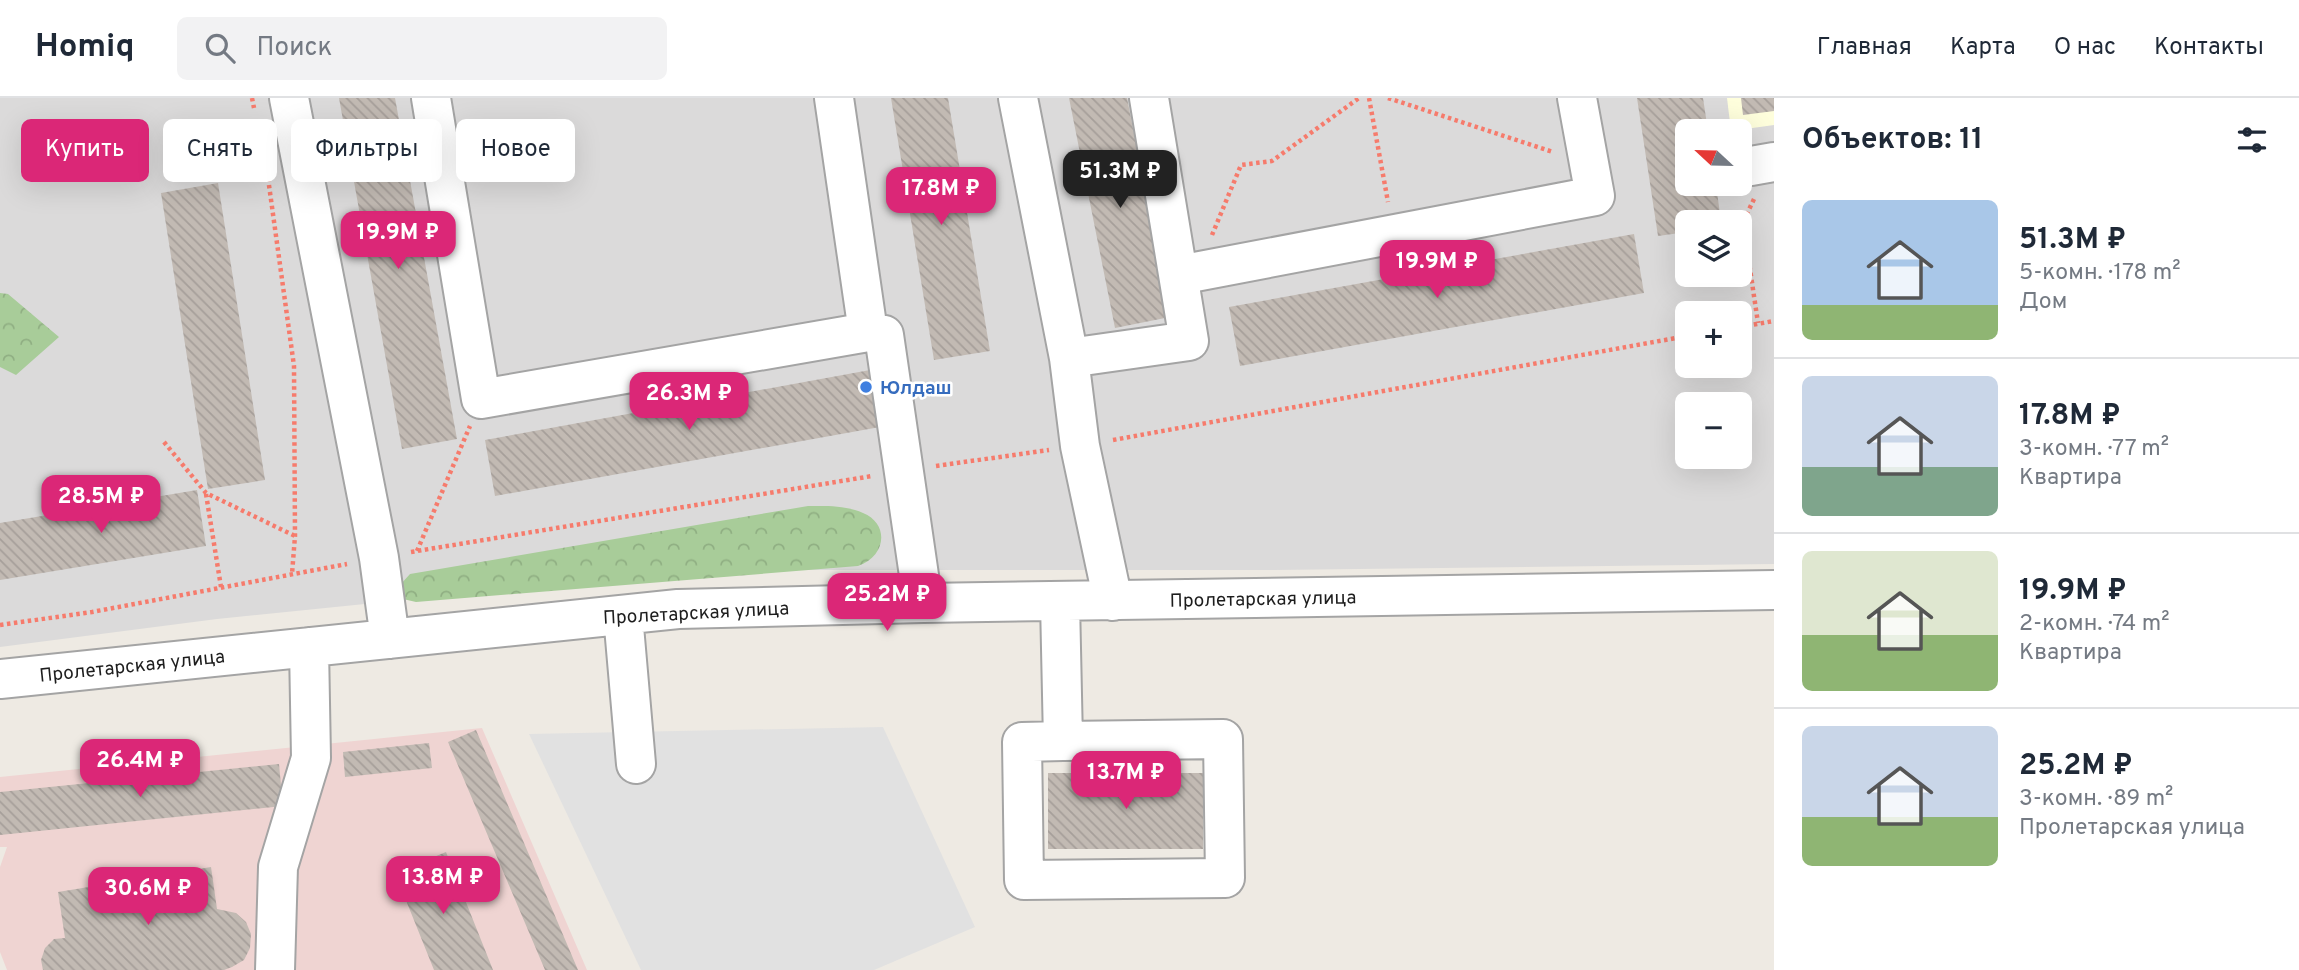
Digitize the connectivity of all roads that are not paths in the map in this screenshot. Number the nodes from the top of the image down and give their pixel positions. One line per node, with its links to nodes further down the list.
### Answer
1 (430, 98): 8 (street)
2 (834, 98): 8 (street)
3 (1018, 98): 9 (street)
4 (1149, 98): 7 (street)
5 (1577, 98): 7 (street)
6 (272, 105): 15 (street)
7 (1188, 273): 9 (street)
8 (868, 332): 13 (street)
9 (1069, 358): 11 (street)
10 (1774, 590): 11 (street, Пролетарская улица)
11 (1113, 601): 12 (street, Пролетарская улица)
12 (1060, 602): 13 (street, Пролетарская улица); 18 (street)
13 (923, 603): 14 (street, Пролетарская улица)
14 (623, 615): 15 (street, Пролетарская улица); 19 (street)
15 (390, 639): 16 (street, Пролетарская улица)
16 (309, 647): 17 (street, Пролетарская улица); 20 (street)
17 (0, 679)
18 (1063, 741): 18 (street)
19 (636, 764)
20 (275, 970)

